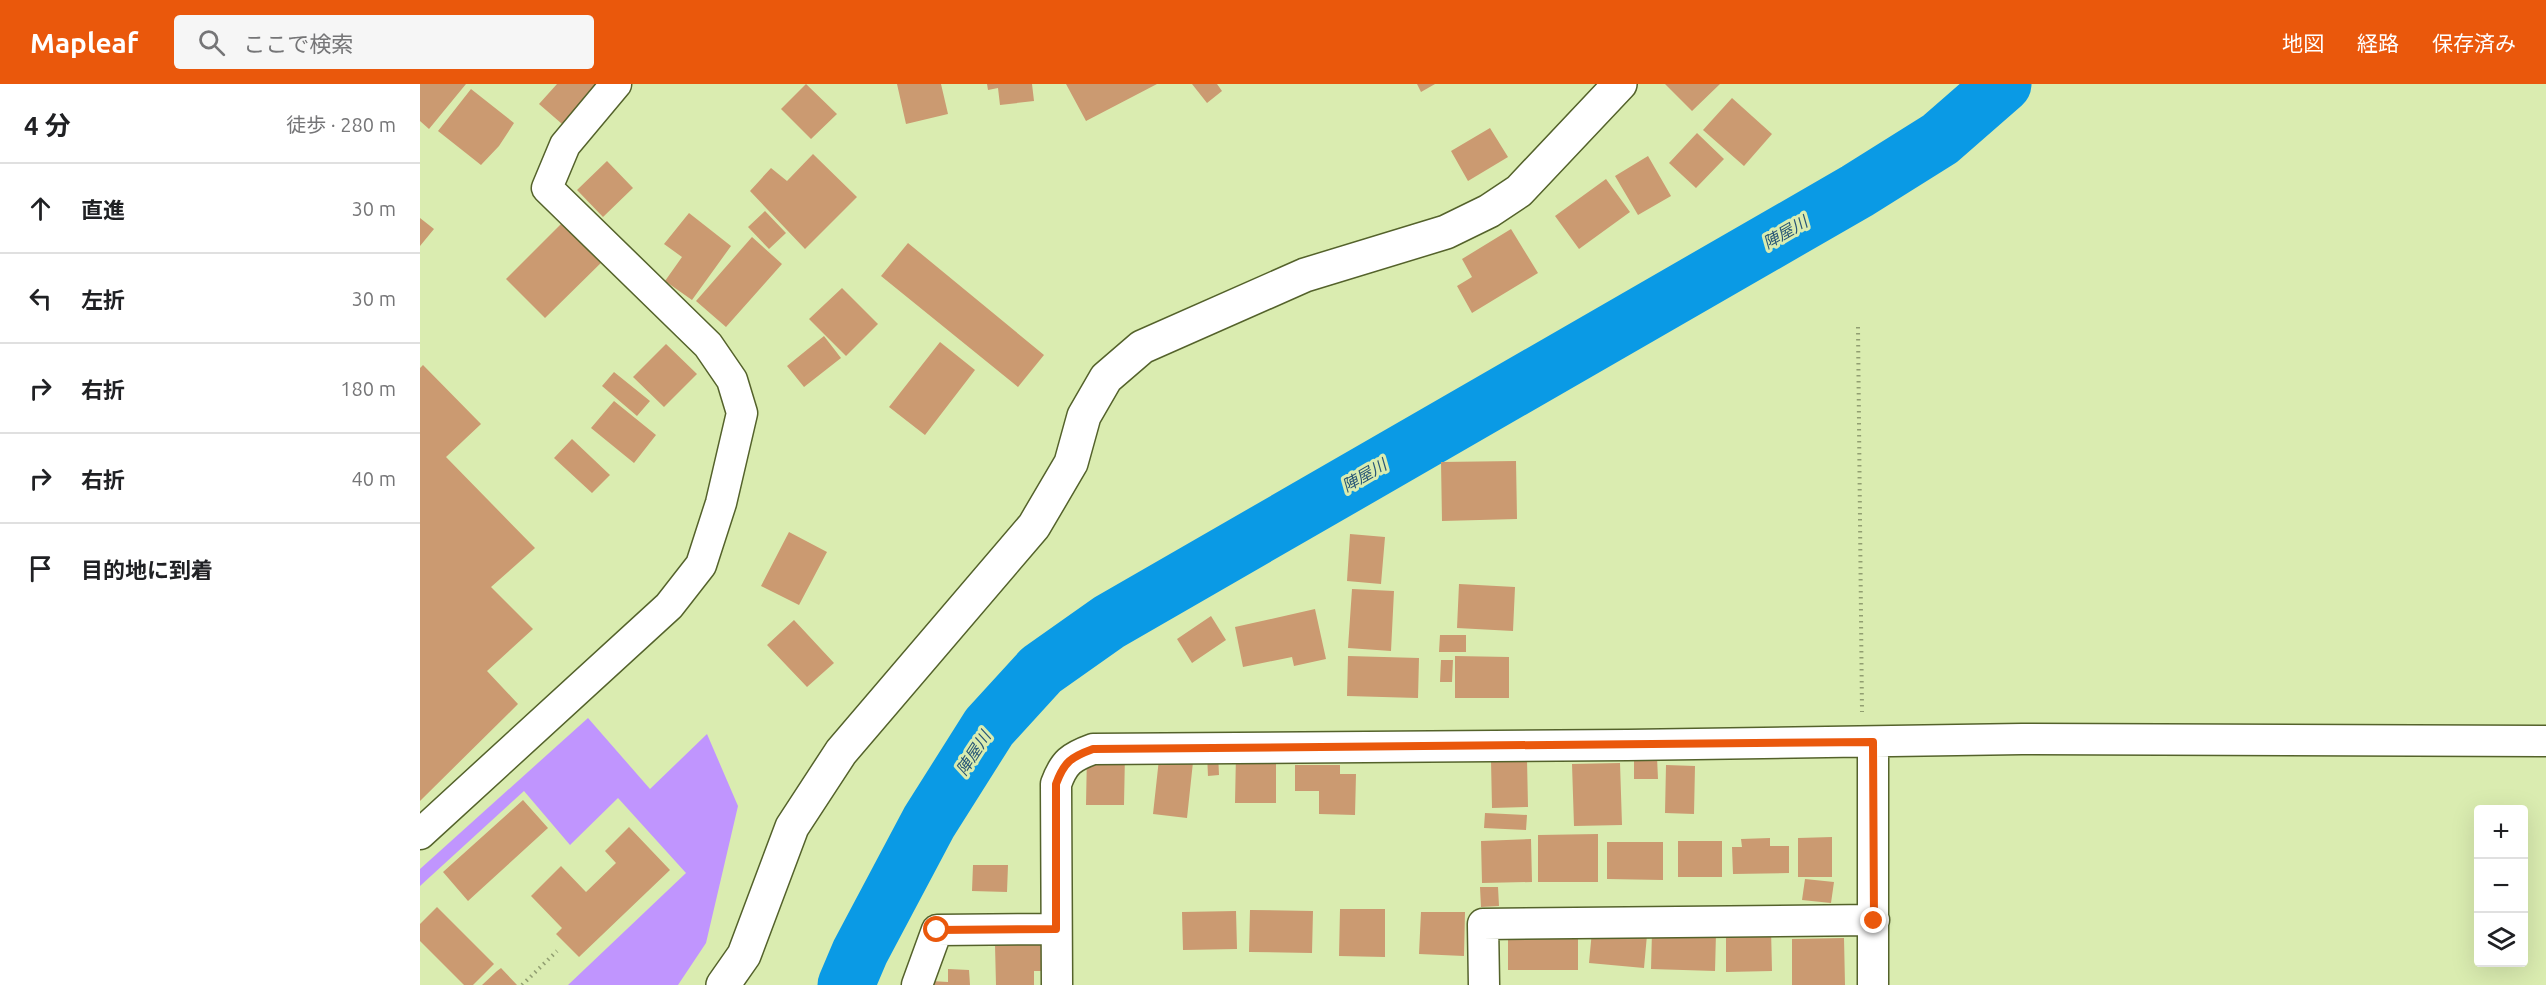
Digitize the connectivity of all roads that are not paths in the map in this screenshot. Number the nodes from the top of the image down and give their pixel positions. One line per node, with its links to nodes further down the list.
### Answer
1 (616, 84): 5 (street)
2 (1620, 84): 8 (street)
3 (2546, 741): 4 (street)
4 (1873, 742): 6 (street); 7 (street)
5 (420, 834)
6 (1874, 921): 11 (street); 12 (street)
7 (1056, 929): 9 (street); 10 (street)
8 (723, 985)
9 (916, 985)
10 (1057, 985)
11 (1484, 985)
12 (1873, 985)

